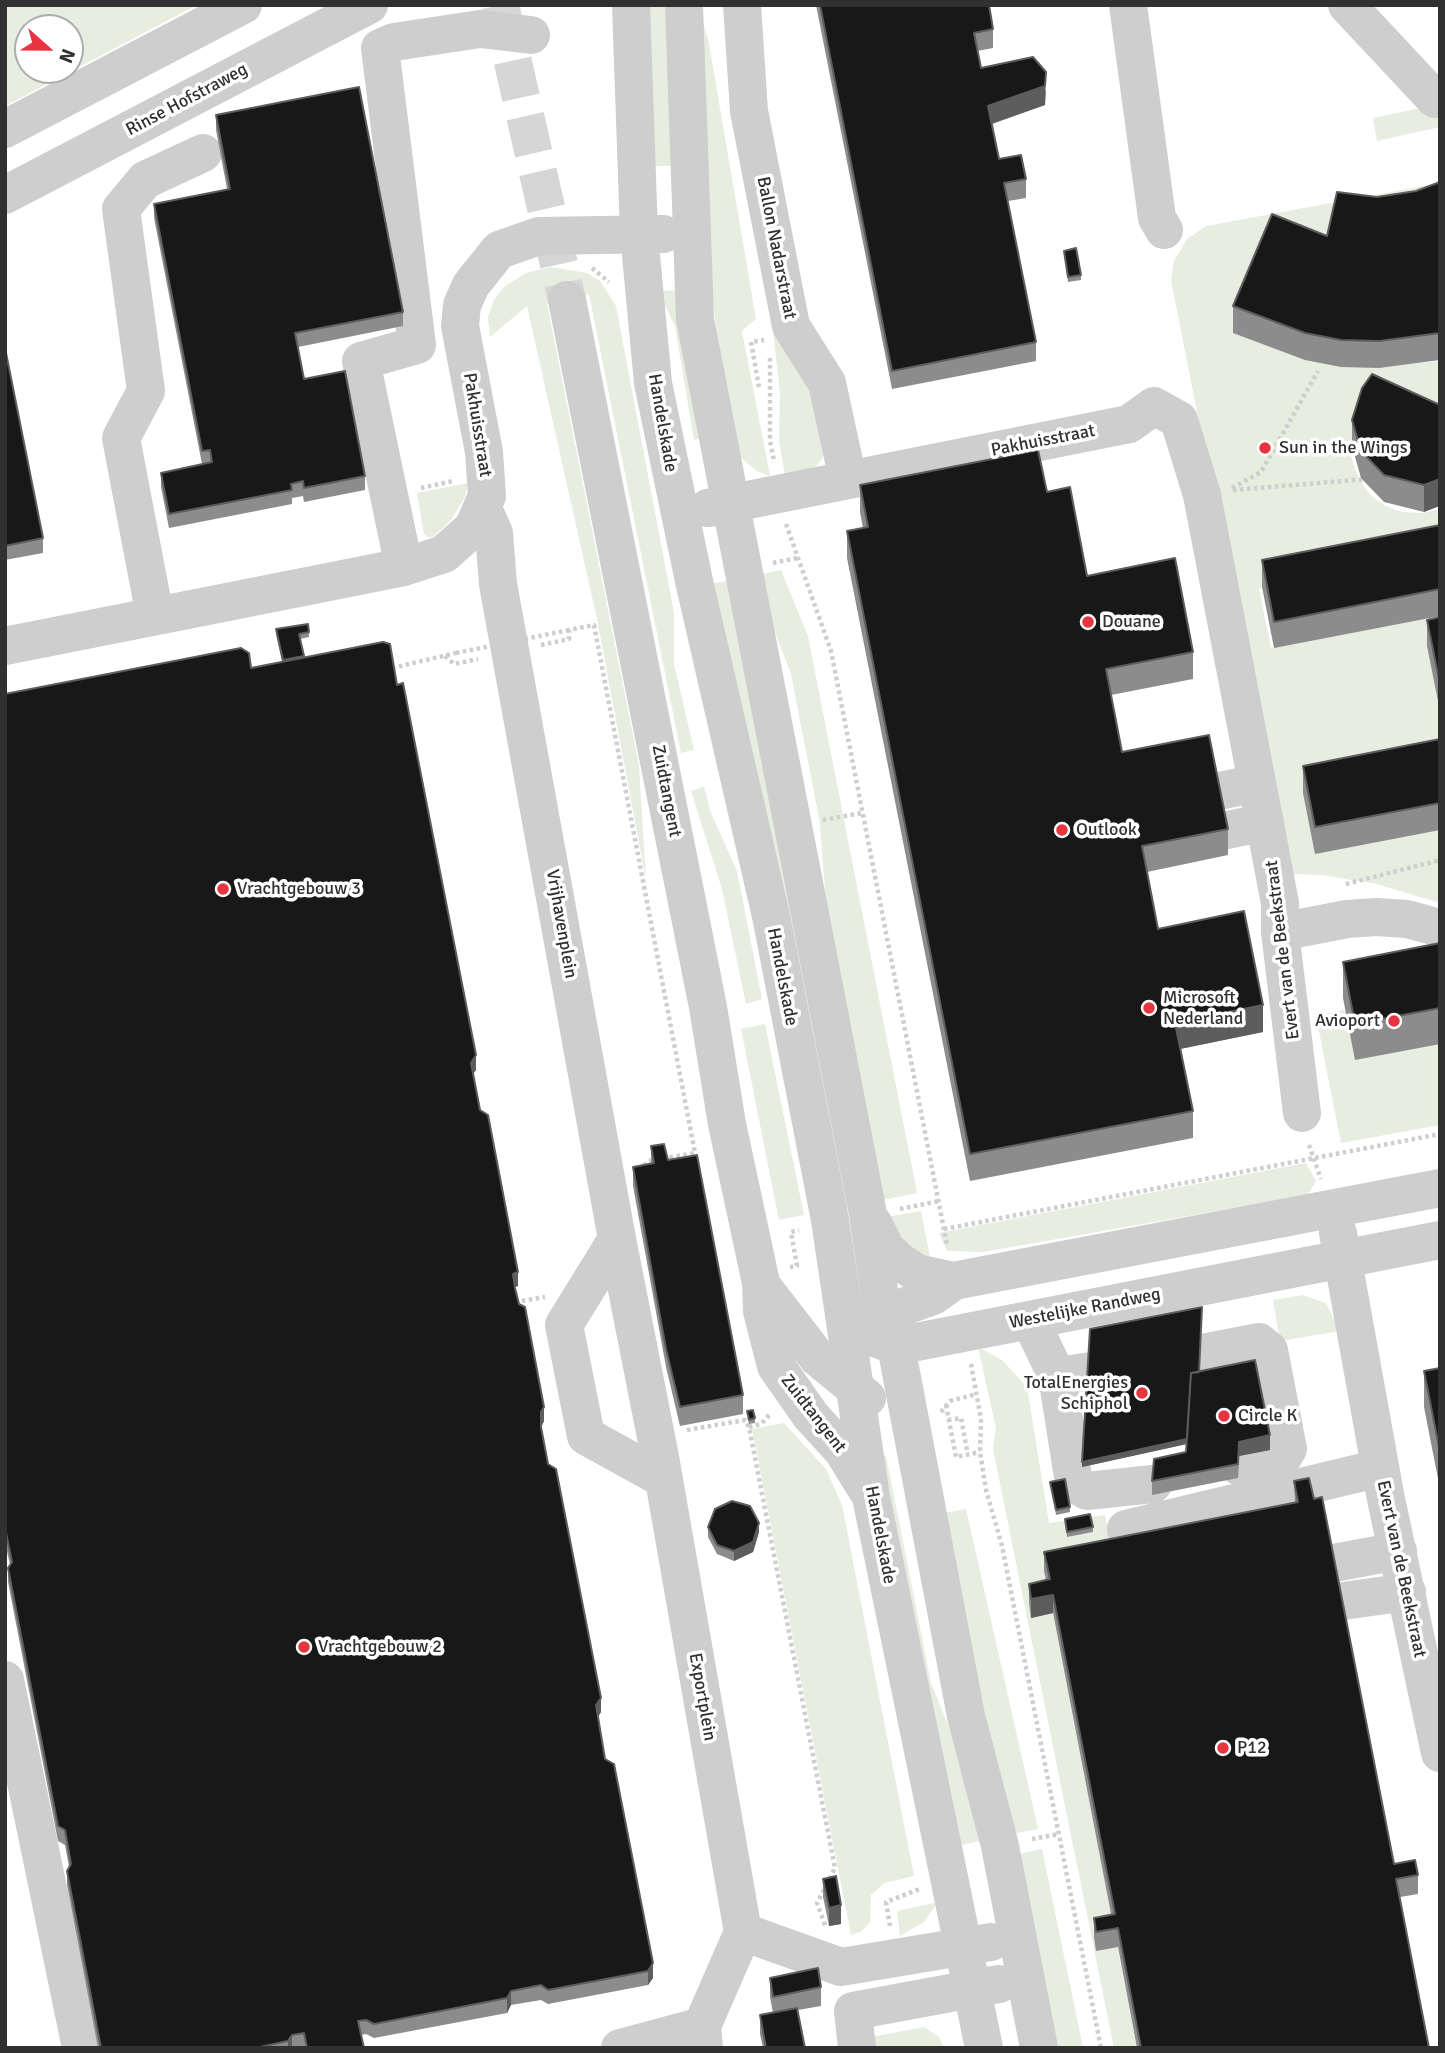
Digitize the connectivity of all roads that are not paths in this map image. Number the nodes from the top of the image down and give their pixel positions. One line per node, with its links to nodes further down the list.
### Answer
1 (243, 5): 10 (street)
2 (369, 5): 12 (street, Rinse Hofstraweg)
3 (631, 5): 15 (street, Handelskade)
4 (684, 5): 14 (street)
5 (742, 5): 18 (street, Ballon Nadarstraat)
6 (1128, 5): 13 (street)
7 (1347, 5): 9 (street)
8 (531, 35): 22 (street)
9 (1435, 99)
10 (5, 129)
11 (203, 153): 23 (street)
12 (5, 195)
13 (1164, 230)
14 (694, 233): 15 (street, Pakhuisstraat); 19 (street)
15 (639, 234): 20 (street, Pakhuisstraat); 21 (street, Handelskade)
16 (567, 300): 39 (street, Zuidtangent)
17 (1154, 406): 18 (street, Pakhuisstraat); 25 (street, Evert van de Beekstraat)
18 (848, 480): 19 (street, Pakhuisstraat)
19 (731, 504): 21 (street, Pakhuisstraat); 34 (street)
20 (483, 509): 22 (street, Pakhuisstraat); 35 (street, Vrijhavenplein)
21 (679, 514): 43 (street, Handelskade)
22 (404, 567): 23 (street, Pakhuisstraat)
23 (155, 616): 24 (street, Pakhuisstraat)
24 (5, 646)
25 (1258, 783): 26 (street); 27 (street, Evert van de Beekstraat)
26 (1215, 792)
27 (1265, 822): 28 (street); 30 (street, Evert van de Beekstraat)
28 (1223, 831)
29 (1440, 928): 30 (street)
30 (1280, 932): 31 (street, Evert van de Beekstraat)
31 (1302, 1113)
32 (1440, 1188): 33 (street)
33 (1334, 1208): 37 (street, Evert van de Beekstraat); 38 (street)
34 (868, 1214): 38 (street); 41 (street)
35 (617, 1238): 44 (street, Vrijhavenplein); 52 (street)
36 (1440, 1240): 37 (street, Westelijke Randweg)
37 (1342, 1259): 40 (street, Westelijke Randweg); 51 (street, Evert van de Beekstraat)
38 (954, 1281): 41 (street)
39 (761, 1283): 48 (street, Zuidtangent); 54 (street, Zuidtangent)
40 (1217, 1283): 42 (street, Westelijke Randweg); 46 (street)
41 (882, 1312): 43 (street); 45 (street)
42 (1030, 1320): 45 (street, Westelijke Randweg); 47 (street)
43 (847, 1328): 45 (street); 48 (street, Handelskade)
44 (637, 1340): 52 (street, Exportplein)
45 (896, 1346): 49 (street)
46 (1182, 1357): 47 (street); 50 (street)
47 (1057, 1376): 53 (street)
48 (857, 1390): 49 (street, Zuidtangent); 54 (street, Handelskade)
49 (910, 1426): 63 (street)
50 (1238, 1466)
51 (1380, 1468): 55 (street, Evert van de Beekstraat); 56 (street, Evert van de Beekstraat)
52 (664, 1479): 62 (street, Exportplein)
53 (1153, 1484)
54 (872, 1497): 64 (street, Handelskade)
55 (1126, 1529)
56 (1398, 1551): 57 (street); 58 (street, Evert van de Beekstraat)
57 (1302, 1569)
58 (1407, 1592): 59 (street); 61 (street, Evert van de Beekstraat)
59 (1308, 1606)
60 (5, 1680): 70 (street)
61 (1440, 1753)
62 (743, 1932): 65 (street); 69 (street)
63 (1017, 1938): 64 (street); 66 (street)
64 (965, 1945): 65 (street); 67 (street, Handelskade)
65 (841, 1967): 68 (street)
66 (1025, 1979): 67 (street); 73 (street)
67 (973, 1990): 68 (street); 72 (street, Handelskade)
68 (855, 2030)
69 (703, 2037): 71 (street)
70 (80, 2048)
71 (620, 2048)
72 (984, 2048)
73 (1039, 2048)

